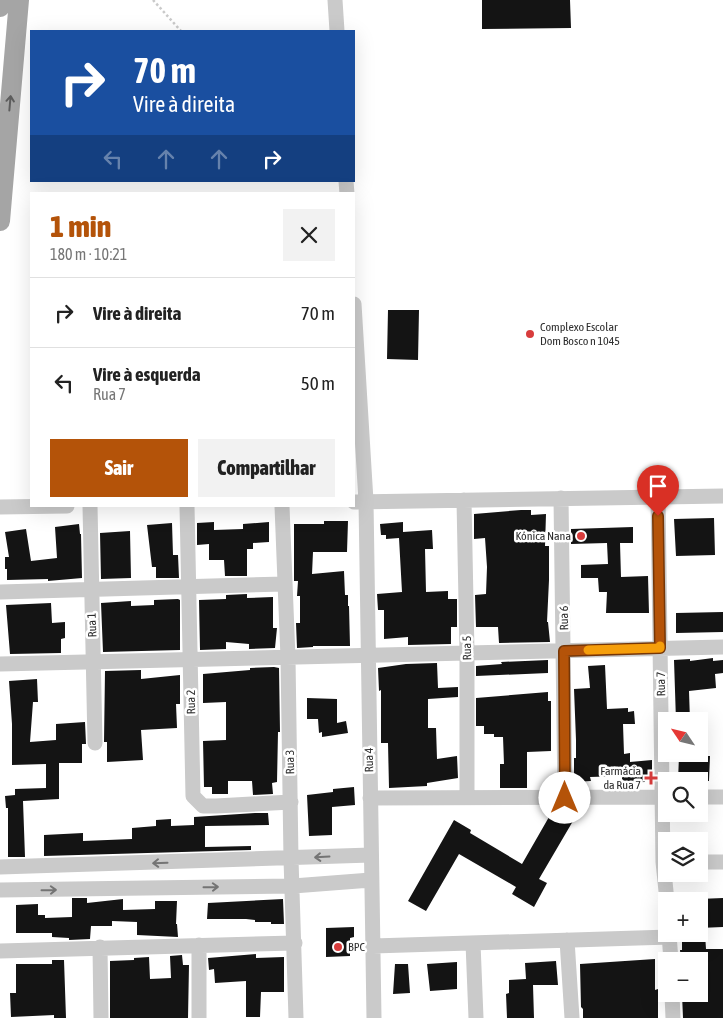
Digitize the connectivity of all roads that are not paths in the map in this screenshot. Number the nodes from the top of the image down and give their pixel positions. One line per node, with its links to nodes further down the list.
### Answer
1 (1, 0): 4 (main road)
2 (19, 0): 6 (main road, one-way to 2)
3 (335, 0): 5 (street)
4 (0, 7)
5 (337, 30)
6 (0, 221)
7 (355, 337): 12 (street, Rua 4)
8 (658, 496): 9 (street); 10 (street); 23 (street, Rua 7)
9 (723, 496)
10 (561, 498): 11 (street); 24 (street, Rua 6)
11 (464, 500): 12 (street); 25 (street, Rua 5)
12 (360, 501): 26 (street, Rua 4)
13 (0, 507): 14 (street)
14 (30, 507)
15 (90, 507): 20 (street, Rua 1)
16 (187, 507): 19 (street, Rua 2)
17 (282, 507): 18 (street, Rua 3)
18 (285, 584): 19 (street); 27 (street, Rua 3)
19 (188, 588): 20 (street); 28 (street, Rua 2)
20 (91, 591): 21 (street); 29 (street, Rua 1)
21 (0, 592)
22 (723, 647): 23 (street)
23 (660, 648): 24 (street); 32 (street, Rua 7)
24 (564, 651): 25 (street); 38 (street, Rua 6)
25 (468, 653): 26 (street); 33 (street, Rua 5)
26 (368, 656): 27 (street); 37 (street, Rua 4)
27 (288, 658): 28 (street); 39 (street, Rua 3)
28 (191, 661): 29 (street); 39 (street, Rua 2)
29 (93, 663): 30 (street); 31 (street, Rua 1)
30 (0, 664)
31 (95, 743)
32 (663, 772)
33 (467, 797): 37 (street); 38 (street)
34 (658, 797): 38 (street)
35 (708, 797): 36 (street)
36 (723, 797)
37 (370, 798): 40 (street, Rua 4)
38 (565, 798)
39 (290, 802): 41 (street, Rua 3)
40 (371, 855): 41 (street, one-way to 41); 45 (street, Rua 4)
41 (291, 859): 44 (street, one-way to 44); 46 (street, Rua 3)
42 (708, 862): 43 (street)
43 (723, 862)
44 (0, 867)
45 (372, 880): 46 (street); 53 (street, Rua 4)
46 (293, 886): 47 (street, one-way to 46); 50 (street, Rua 3)
47 (0, 890)
48 (658, 936): 49 (street)
49 (567, 940): 51 (street); 62 (street)
50 (295, 943): 52 (street); 59 (street, Rua 3)
51 (473, 943): 53 (street); 61 (street)
52 (199, 945): 54 (street); 58 (street)
53 (373, 946): 60 (street, Rua 4)
54 (100, 948): 55 (street); 57 (street)
55 (0, 951)
56 (672, 1002): 63 (street)
57 (101, 1018)
58 (199, 1018)
59 (296, 1018)
60 (374, 1018)
61 (476, 1018)
62 (572, 1018)
63 (673, 1018)

